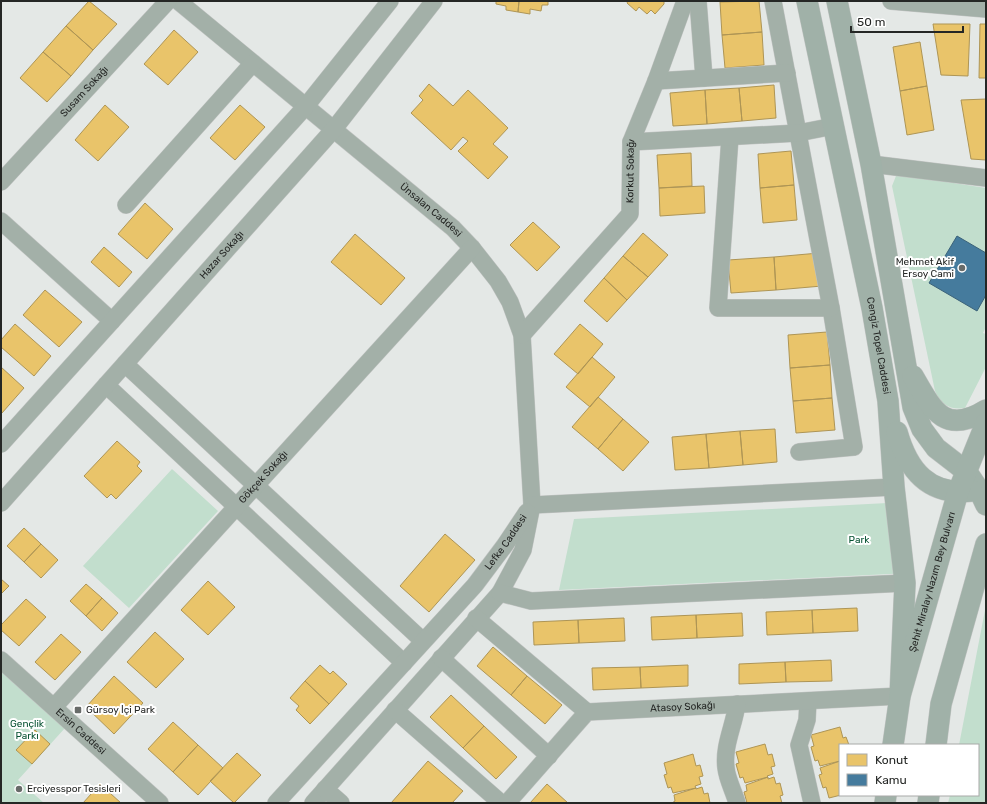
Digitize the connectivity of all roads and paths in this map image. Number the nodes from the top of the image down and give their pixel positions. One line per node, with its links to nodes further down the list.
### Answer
1 (168, 1): 24 (street, Susam Sokağı)
2 (178, 1): 12 (street, Ünsalan Caddesi)
3 (390, 1): 16 (street)
4 (434, 1): 18 (street, Hazar Sokağı)
5 (684, 1): 15 (street, Korkut Sokağı)
6 (698, 1): 14 (street)
7 (772, 1): 13 (street)
8 (807, 1): 17 (main road, Cengiz Topel Caddesi)
9 (837, 1): 22 (main road)
10 (891, 1): 11 (street)
11 (986, 9)
12 (253, 63): 16 (street, Ünsalan Caddesi); 25 (street)
13 (787, 73): 14 (street); 19 (street)
14 (704, 78): 15 (street)
15 (656, 81): 21 (street, Korkut Sokağı)
16 (306, 106): 18 (street, Ünsalan Caddesi); 29 (street)
17 (834, 126): 19 (street); 34 (main road, Cengiz Topel Caddesi)
18 (334, 129): 27 (street, Ünsalan Caddesi); 31 (street, Hazar Sokağı)
19 (798, 133): 20 (street); 28 (street)
20 (730, 136): 21 (street); 28 (street)
21 (631, 142): 30 (street, Korkut Sokağı)
22 (871, 164): 23 (street); 32 (main road)
23 (986, 178)
24 (1, 182)
25 (126, 205)
26 (1, 221): 29 (street)
27 (472, 248): 30 (street, Ünsalan Caddesi); 40 (street, Gökçek Sokağı)
28 (831, 308): 38 (street)
29 (112, 321): 37 (street)
30 (522, 335): 45 (street, Ünsalan Caddesi)
31 (125, 364): 33 (street, Hazar Sokağı); 40 (street)
32 (906, 364): 35 (main road); 39 (main road)
33 (106, 385): 44 (street, Hazar Sokağı); 46 (street)
34 (888, 401): 41 (main road, Cengiz Topel Caddesi); 42 (main road)
35 (986, 410)
36 (986, 423): 39 (main road, Şehit Miralay Nazım Bey Bulvarı)
37 (1, 444)
38 (799, 452)
39 (967, 472): 42 (main road, Şehit Miralay Nazım Bey Bulvarı); 43 (main road)
40 (256, 486): 46 (street, Gökçek Sokağı); 51 (street)
41 (894, 487): 45 (street); 48 (main road, Cengiz Topel Caddesi)
42 (958, 492): 43 (main road); 55 (main road, Şehit Miralay Nazım Bey Bulvarı)
43 (984, 494)
44 (1, 503)
45 (532, 505): 49 (street, Lefke Caddesi); 51 (street, Lefke Caddesi)
46 (236, 507): 54 (street); 58 (street, Gökçek Sokağı)
47 (986, 544): 62 (main road)
48 (905, 583): 49 (street); 55 (main road, Cengiz Topel Caddesi)
49 (500, 593): 50 (street, Lefke Caddesi)
50 (476, 618): 52 (street, Lefke Caddesi); 60 (street)
51 (423, 642): 54 (street, Lefke Caddesi)
52 (441, 658): 59 (street, Lefke Caddesi); 63 (street)
53 (1, 660): 58 (street, Ersin Caddesi)
54 (404, 663): 66 (street, Lefke Caddesi)
55 (900, 696): 56 (street, Atasoy Sokağı); 61 (main road, Şehit Miralay Nazım Bey Bulvarı)
56 (808, 701): 57 (street, Atasoy Sokağı); 72 (street)
57 (737, 704): 60 (street, Atasoy Sokağı); 71 (street)
58 (54, 707): 65 (street, Ersin Caddesi)
59 (395, 710): 64 (street, Lefke Caddesi); 69 (street)
60 (587, 712): 63 (street)
61 (893, 744)
62 (936, 744)
63 (549, 756): 70 (street)
64 (325, 789): 67 (street, Lefke Caddesi); 68 (street)
65 (160, 803)
66 (276, 803)
67 (313, 803)
68 (341, 803)
69 (501, 803)
70 (507, 803)
71 (737, 803)
72 (812, 803)

